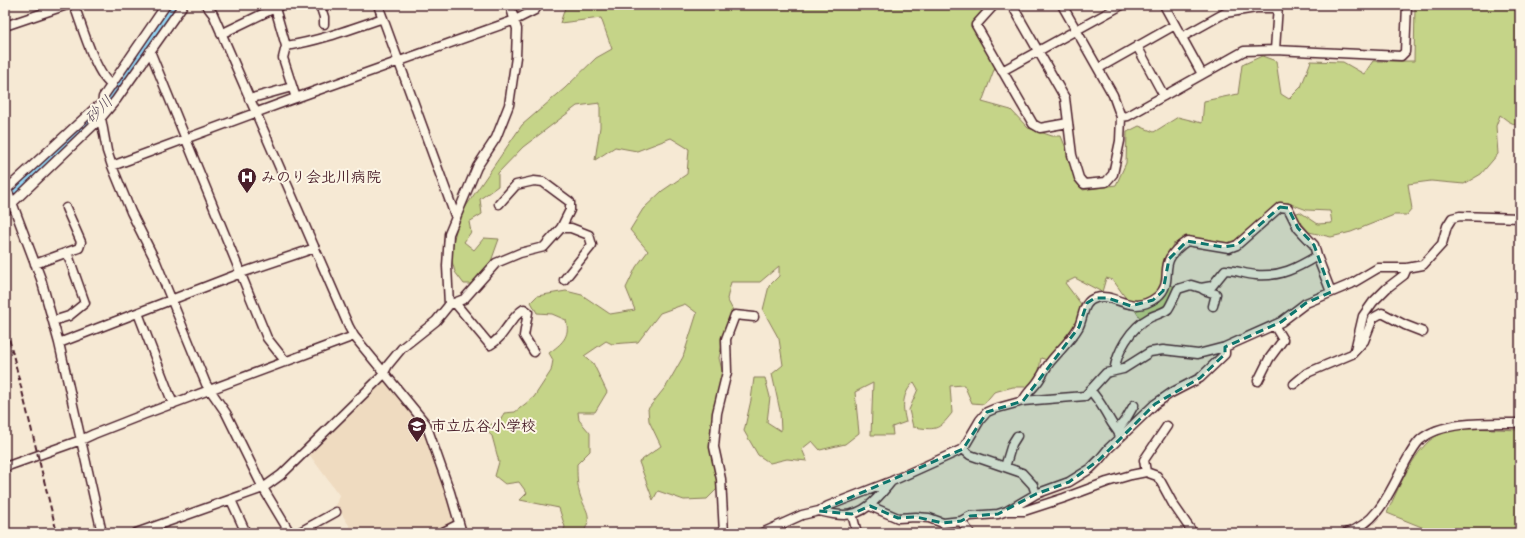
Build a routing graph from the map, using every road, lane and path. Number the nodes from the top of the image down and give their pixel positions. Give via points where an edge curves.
1 (67, 5) edge
2 (74, 5) edge
3 (166, 5) edge
4 (183, 5) edge
5 (206, 5) edge
6 (320, 5) edge
7 (378, 5) edge
8 (510, 5) edge
9 (538, 5) edge
10 (994, 5) edge
11 (1012, 5) edge
12 (1062, 5) edge
13 (1164, 5) edge
14 (1407, 5) edge
15 (278, 6) edge
16 (1117, 6) edge
17 (1278, 7) edge
18 (383, 18) junction
19 (515, 20) junction
20 (324, 24) dead end
21 (1175, 25) junction
22 (5, 26) edge
23 (1077, 31) junction
24 (222, 34) junction
25 (1182, 37) junction
26 (286, 46) junction
27 (1137, 46) junction
28 (1275, 50) junction
29 (150, 51) junction
30 (1038, 52) junction
31 (398, 62) junction
32 (1099, 68) junction
33 (1002, 71) junction
34 (1202, 74) junction
35 (112, 85) junction
36 (292, 87) junction
37 (1164, 96) junction
38 (296, 98) junction
39 (249, 99) junction
40 (102, 104) junction
41 (256, 113) junction
42 (1121, 117) junction
43 (101, 118) junction
44 (1068, 123) junction
45 (186, 138) junction
46 (112, 166) junction
47 (6, 187) edge
48 (499, 204) dead end
49 (8, 207) edge
50 (66, 208) dead end
51 (456, 218) junction
52 (1520, 218) edge
53 (561, 228) junction
54 (315, 248) junction
55 (67, 252) junction
56 (1317, 256) junction
57 (35, 264) junction
58 (1407, 268) junction
59 (241, 274) junction
60 (564, 280) dead end
61 (1201, 288) junction
62 (1331, 292) junction
63 (172, 300) junction
64 (452, 304) junction
65 (1213, 306) dead end
66 (138, 313) junction
67 (754, 317) dead end
68 (53, 321) junction
69 (1274, 325) junction
70 (1422, 332) dead end
71 (354, 336) junction
72 (59, 343) junction
73 (1225, 347) junction
74 (1355, 350) junction
75 (534, 352) dead end
76 (286, 362) junction
77 (1114, 371) junction
78 (384, 373) junction
79 (1258, 381) dead end
80 (1294, 384) dead end
81 (210, 390) junction
82 (1090, 390) junction
83 (1023, 400) junction
84 (173, 404) junction
85 (1134, 405) dead end
86 (1520, 423) edge
87 (1167, 426) dead end
88 (1119, 433) junction
89 (1017, 436) dead end
90 (81, 440) junction
91 (963, 449) junction
92 (5, 467) edge
93 (1005, 467) junction
94 (1146, 472) junction
95 (892, 481) junction
96 (263, 488) junction
97 (1036, 494) junction
98 (231, 500) junction
99 (870, 506) junction
100 (819, 511) junction
101 (1007, 511) junction
102 (336, 512) dead end
103 (852, 514) junction
104 (961, 521) junction
105 (459, 524) junction
106 (142, 532) edge
107 (102, 533) edge
108 (246, 533) edge
109 (290, 533) edge
110 (298, 533) edge
111 (441, 533) edge
112 (462, 533) edge
113 (724, 533) edge
114 (762, 533) edge
115 (857, 533) edge
116 (970, 533) edge
117 (1193, 533) edge
118 (1346, 533) edge

1 - 22 street
2 - 35 street via 96,63 108,83
3 - 35 street
4 - 29 street
5 - 24 street
6 - 20 street
7 - 18 street
8 - 19 street
9 - 19 street via 535,10
10 - 33 street via 976,25
11 - 30 street
12 - 23 street
13 - 21 street
14 - 28 street via 1404,52 1401,56
15 - 24 street
15 - 26 street
16 - 23 street
17 - 25 street via 1225,13
17 - 28 street
18 - 26 street via 325,38
18 - 31 street
19 - 31 street
19 - 51 street via 516,57 509,105 496,138 477,168
21 - 25 street
21 - 27 street
23 - 30 street
23 - 32 street
24 - 39 street
25 - 34 street
26 - 36 street via 283,58
27 - 32 street
27 - 37 street
28 - 34 street via 1244,51
29 - 43 street
29 - 45 street
30 - 33 street
30 - 44 street via 1064,98
31 - 38 street
31 - 51 street
32 - 42 street via 1114,95
33 - 44 street via 1033,124 1040,128
34 - 37 street
35 - 40 street via 103,97
36 - 38 street
36 - 39 street
37 - 42 street via 1128,116
38 - 41 street
39 - 41 street
40 - 43 street
40 - 47 street
41 - 45 street
41 - 54 street
42 - 44 street via 1120,141 1112,174 1106,182 1084,184 1079,178 1072,155
43 - 46 street via 106,151
43 - 49 street
45 - 46 street
45 - 59 street
46 - 63 street
47 - 49 street
48 - 53 street via 516,185 543,182 570,202 570,210
49 - 57 street
50 - 55 street via 81,242 79,248
51 - 64 street via 449,234 447,266
52 - 58 street via 1452,218 1442,244 1422,265
53 - 60 street via 571,228 589,235 592,245
53 - 64 street via 544,247 520,252 496,263 464,299
54 - 59 street
54 - 71 street
55 - 57 street
55 - 68 street via 85,303 69,316
56 - 61 street via 1295,269 1279,274 1255,275 1225,270 1212,286
56 - 62 street
56 - 83 street via 1314,244 1298,228 1288,208 1280,207 1237,245 1229,248 1188,241 1181,245 1170,259 1166,284 1163,291 1153,300 1131,306 1108,298 1095,298 1087,303 1079,327
57 - 68 street
58 - 62 street via 1378,268
58 - 74 street via 1404,275 1387,288 1363,316
59 - 63 street
59 - 76 street via 267,338
61 - 65 street via 1216,294
61 - 77 street via 1191,285 1178,289 1167,310 1141,323 1124,342
62 - 69 street via 1306,303
63 - 66 street
63 - 81 street
64 - 75 street via 490,345 496,342 516,314 524,309 528,312 524,336
64 - 78 street via 436,321 402,348
66 - 72 street
66 - 84 street
67 - 113 street via 735,315 726,339 727,372 717,413 714,447 721,479
68 - 72 street
69 - 73 street
69 - 79 street via 1283,340 1269,359
70 - 74 street via 1382,313 1373,318 1364,341
71 - 76 street
71 - 78 street
72 - 90 street
73 - 77 street via 1198,354 1163,350 1150,352 1123,369
73 - 88 street via 1225,354 1200,378 1170,393
74 - 80 street via 1352,354 1307,373
76 - 81 street
77 - 82 street via 1106,373
78 - 96 street via 281,475
78 - 105 street via 426,424
81 - 84 street
81 - 96 street via 226,413
82 - 83 street via 1085,396
82 - 88 street via 1100,400 1110,422
83 - 91 street via 987,412
84 - 90 street
85 - 88 street
86 - 118 street via 1449,426 1420,440 1371,520
87 - 94 street via 1144,460
88 - 97 street via 1090,469 1070,482
89 - 93 street
90 - 92 street
90 - 107 street
91 - 93 street via 970,455
91 - 95 street
93 - 97 street via 1022,473 1033,485
94 - 101 street via 1107,482 1024,511
94 - 117 street via 1157,476
95 - 99 street
95 - 100 street
96 - 98 street
96 - 109 street
97 - 101 street
98 - 106 street
98 - 108 street
99 - 103 street
99 - 104 street via 898,518 929,518 943,523
100 - 103 street
100 - 114 street via 802,515
101 - 104 street via 970,516
102 - 110 street
103 - 115 street
104 - 116 street
105 - 111 street
105 - 112 street

